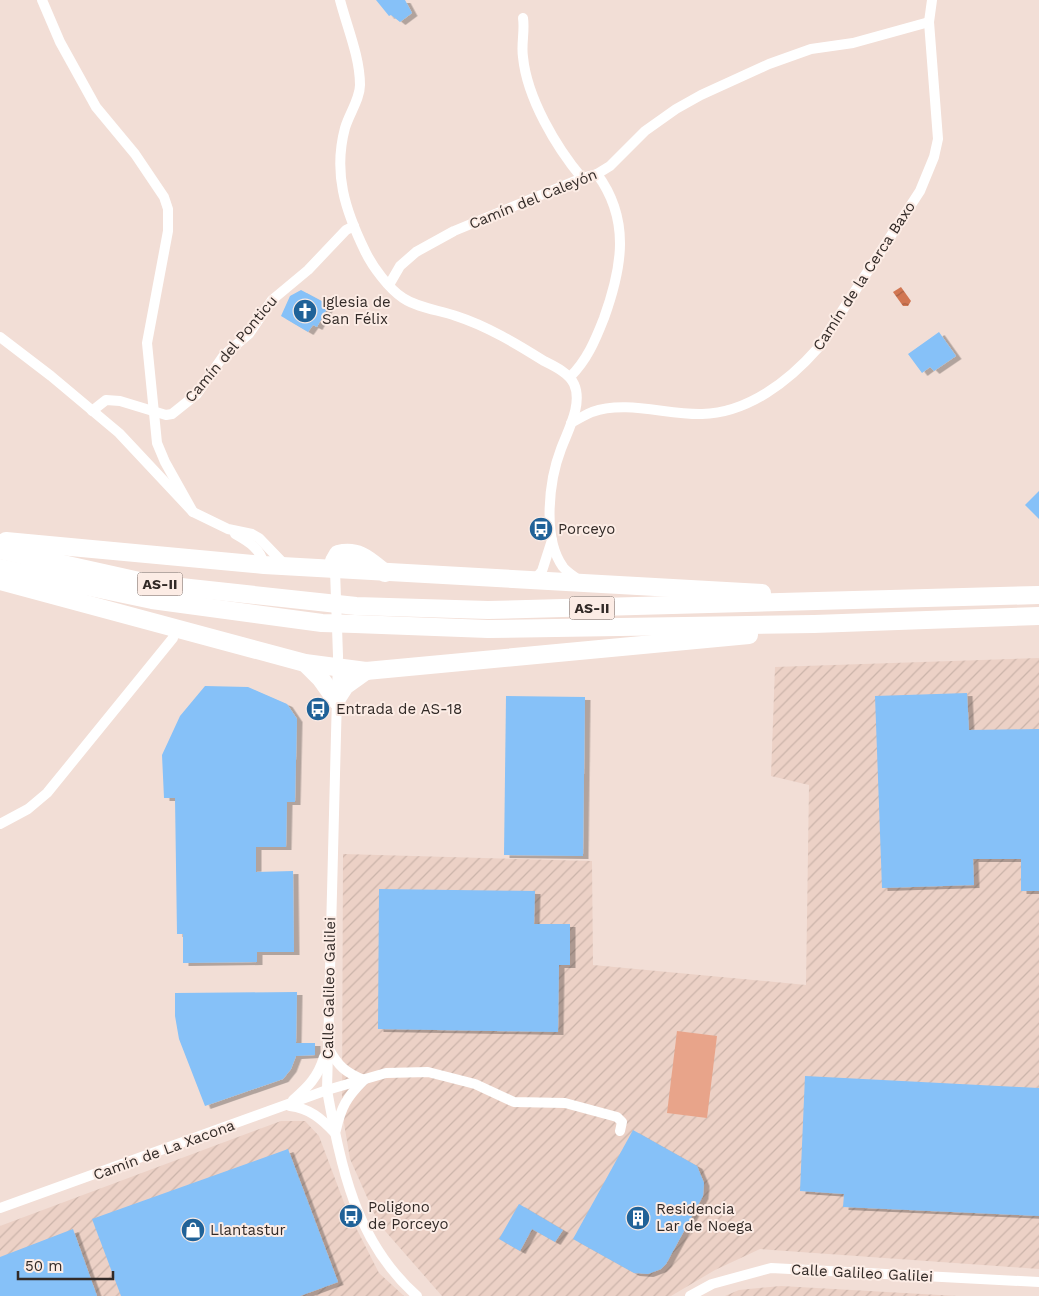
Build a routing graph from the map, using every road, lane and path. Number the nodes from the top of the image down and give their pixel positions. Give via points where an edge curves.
1 (42, 0) edge
2 (340, 0) edge
3 (932, 0) edge
4 (523, 18) dead end
5 (929, 22) junction
6 (596, 174) junction
7 (582, 178) junction
8 (354, 226) junction
9 (389, 285) junction
10 (0, 337) edge
11 (570, 377) junction
12 (92, 411) junction
13 (154, 412) junction
14 (571, 423) junction
15 (193, 512) junction
16 (228, 529) junction
17 (552, 539) junction
18 (0, 540) edge
19 (0, 550) edge
20 (264, 565) junction
21 (287, 567) junction
22 (0, 568) edge
23 (335, 570) junction
24 (558, 573) junction
25 (0, 580) edge
26 (532, 582) junction
27 (1039, 595) edge
28 (828, 600) junction
29 (1039, 616) edge
30 (814, 624) junction
31 (174, 629) junction
32 (337, 662) junction
33 (305, 663) junction
34 (366, 670) junction
35 (336, 700) junction
36 (0, 824) edge
37 (328, 1046) junction
38 (364, 1080) junction
39 (327, 1090) junction
40 (286, 1106) junction
41 (620, 1130) dead end
42 (335, 1133) junction
43 (0, 1208) edge
44 (1039, 1282) edge
45 (417, 1296) edge
46 (690, 1296) edge

1 - 13 street via 60,42 96,107 134,154 164,197 168,209 168,231 147,343
2 - 8 street via 360,86 345,127 339,161 340,180
3 - 5 street, Camín de la Cerca Baxo
4 - 7 street via 523,56 528,80 544,122 568,162
5 - 6 street, Camín del Caleyón via 853,43 811,49 700,95 645,131 610,166
5 - 14 street, Camín de la Cerca Baxo via 938,139 931,166 920,191 806,362 773,389 718,413 618,408 592,412
6 - 7 street, Camín del Caleyón
6 - 11 street via 614,204 620,236 620,264 616,285 588,356
7 - 9 street, Camín del Caleyón via 454,231 416,252 400,266
8 - 9 street via 366,254
8 - 13 street, Camín del Ponticu via 272,300 249,334 224,355 197,394 172,414
9 - 11 street via 400,297 481,326
10 - 12 street
11 - 14 street via 576,398
12 - 13 street, Camín del Ponticu via 106,400
12 - 15 street via 125,439
13 - 15 street via 157,443
14 - 17 street via 554,470 550,497
15 - 16 street
16 - 20 street via 253,545 263,557
16 - 21 street via 259,538
17 - 24 street
17 - 26 street via 542,571
18 - 20 highway
19 - 28 highway, AS-II via 153,584 356,606 488,610
20 - 21 highway
21 - 23 highway
22 - 30 highway, AS-II via 152,600 322,623 488,629
23 - 26 highway via 334,561 338,554 351,551 369,559 385,573 486,579 513,585
23 - 32 street, Calle Galileo Galilei
24 - 26 highway
24 - 28 highway via 580,581
25 - 31 highway
27 - 28 highway, AS-II
29 - 30 highway, AS-II
30 - 34 highway via 767,633
31 - 33 highway
31 - 36 street via 173,638 48,793 28,809
32 - 33 highway
32 - 34 highway
32 - 35 street, Calle Galileo Galilei
33 - 35 highway via 322,679
34 - 35 highway via 345,686
35 - 37 street, Calle Galileo Galilei
37 - 38 street via 337,1064
37 - 39 street, Calle Galileo Galilei
37 - 40 street via 319,1072 310,1085
38 - 39 street, Camín de La Xacona
38 - 41 street, Camín de La Xacona via 386,1073 428,1072 475,1084 514,1102 565,1103 617,1117 622,1122
38 - 42 street via 348,1095
39 - 40 street, Camín de La Xacona
39 - 42 street, Calle Galileo Galilei
40 - 42 street via 301,1107 320,1118
40 - 43 street, Camín de La Xacona
42 - 45 street, Calle Galileo Galilei via 347,1186 360,1215 382,1256
44 - 46 street, Calle Galileo Galilei via 770,1268 712,1284

